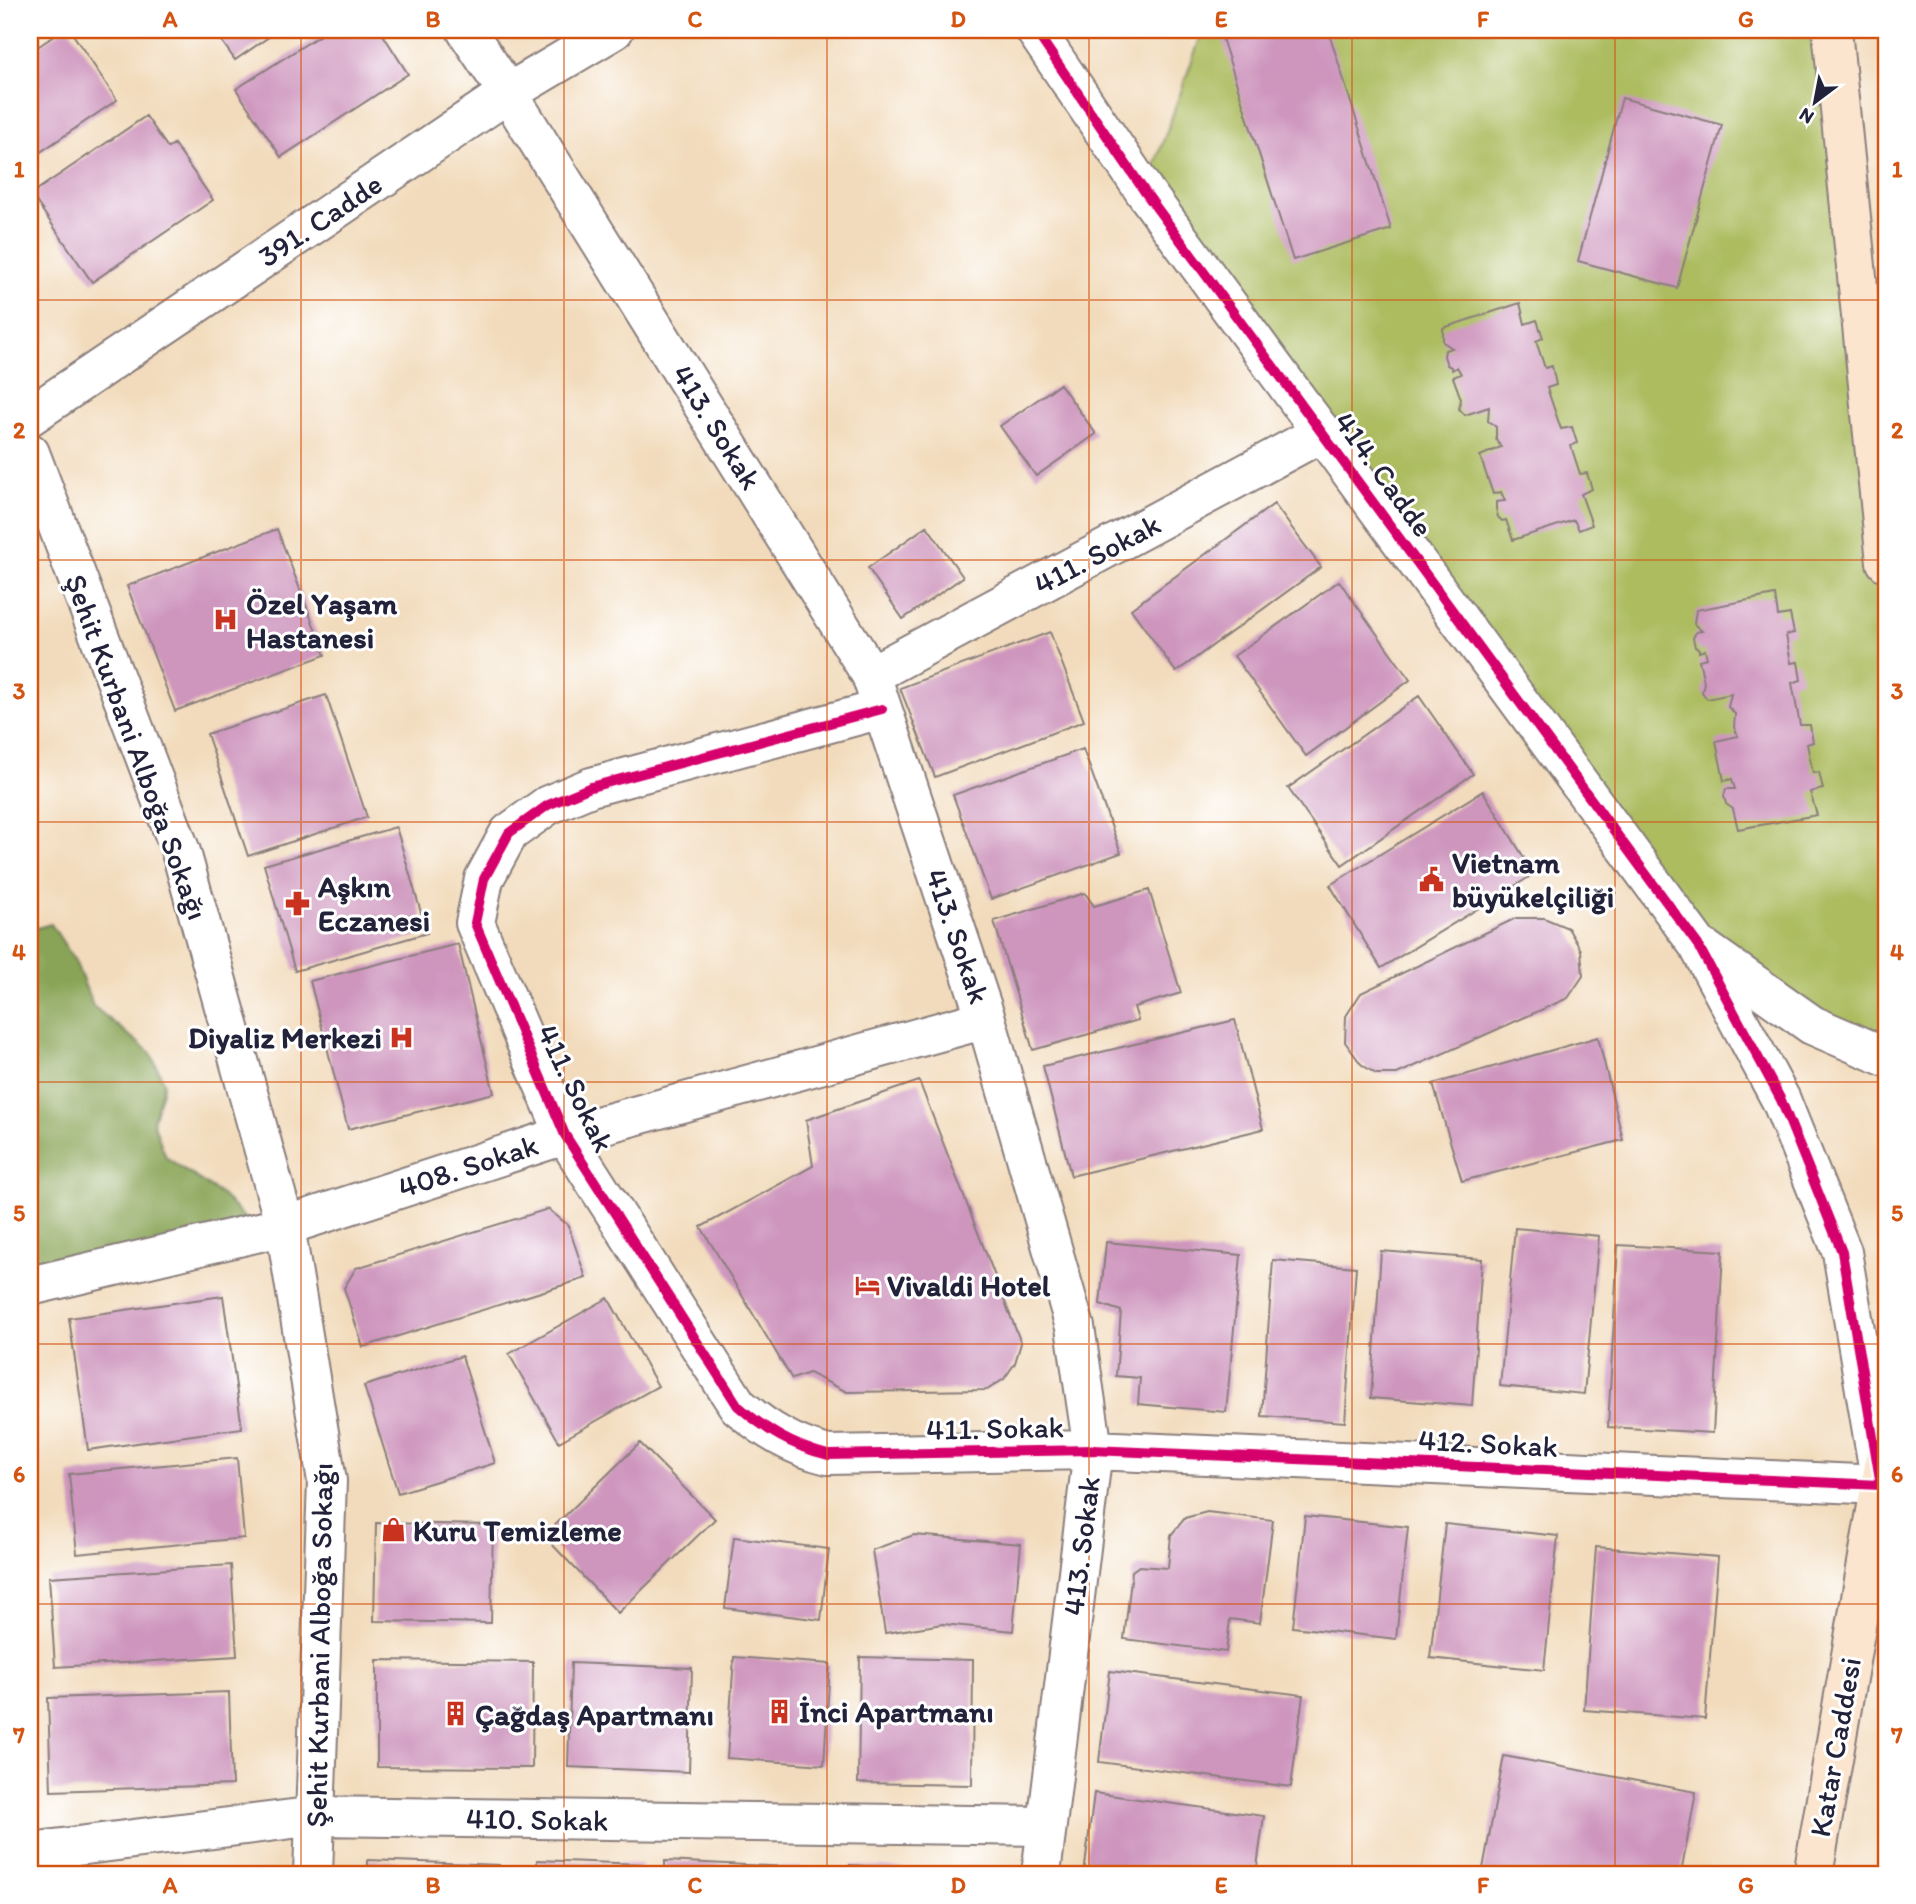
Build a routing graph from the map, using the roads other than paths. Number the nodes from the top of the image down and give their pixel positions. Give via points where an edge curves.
1 (466, 30) edge
2 (614, 30) edge
3 (1035, 30) edge
4 (1832, 30) edge
5 (508, 93) junction
6 (30, 416) edge
7 (1324, 432) junction
8 (30, 453) edge
9 (1886, 562) edge
10 (877, 692) junction
11 (1699, 945) junction
12 (986, 1019) junction
13 (1886, 1057) edge
14 (565, 1135) junction
15 (285, 1226) junction
16 (30, 1286) edge
17 (1093, 1450) junction
18 (1884, 1469) edge
19 (316, 1816) junction
20 (1046, 1826) junction
21 (30, 1852) edge
22 (313, 1874) edge
23 (1041, 1874) edge
24 (1813, 1874) edge

1 - 5 street, 413. Sokak
2 - 5 street, 391. Cadde
3 - 7 street, 414. Cadde via 1145,192
4 - 9 main road
5 - 6 street, 391. Cadde
5 - 10 street, 413. Sokak
7 - 10 street, 411. Sokak
7 - 11 street, 414. Cadde
8 - 15 street, Şehit Kurbani Alboğa Sokağı via 181,852
10 - 12 street, 413. Sokak
10 - 14 street, 411. Sokak via 591,788 548,805 509,833 484,879 475,923
11 - 13 street via 1812,1025
11 - 18 street via 1781,1100 1842,1252
12 - 14 street, 408. Sokak
12 - 17 street, 413. Sokak via 1075,1326
14 - 15 street, 408. Sokak
14 - 17 street, 411. Sokak via 738,1406 779,1438 828,1455
15 - 16 street, 408. Sokak
15 - 19 street, Şehit Kurbani Alboğa Sokağı via 327,1480
17 - 18 street, 412. Sokak
17 - 20 street, 413. Sokak
18 - 24 main road, Katar Caddesi
19 - 20 street, 410. Sokak
19 - 21 street, 410. Sokak
19 - 22 street, Şehit Kurbani Alboğa Sokağı
20 - 23 street, 413. Sokak

